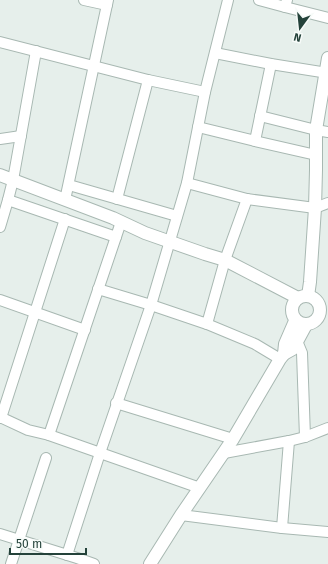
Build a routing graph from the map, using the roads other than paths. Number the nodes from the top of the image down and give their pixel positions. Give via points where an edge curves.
1 (84, 0) edge
2 (228, 0) edge
3 (259, 0) edge
4 (108, 3) edge
5 (286, 3) edge
6 (328, 18) edge
7 (0, 42) edge
8 (36, 51) junction
9 (215, 53) junction
10 (328, 58) edge
11 (271, 64) junction
12 (94, 67) junction
13 (327, 73) edge
14 (148, 80) junction
15 (204, 92) junction
16 (260, 116) junction
17 (198, 127) junction
18 (322, 131) edge
19 (21, 136) junction
20 (0, 139) edge
21 (255, 141) junction
22 (316, 155) junction
23 (0, 174) edge
24 (13, 180) junction
25 (187, 182) junction
26 (69, 185) junction
27 (117, 199) junction
28 (247, 199) junction
29 (8, 200) junction
30 (65, 200) junction
31 (328, 203) edge
32 (315, 208) junction
33 (178, 216) junction
34 (65, 219) junction
35 (121, 222) junction
36 (0, 227) edge
37 (116, 237) junction
38 (170, 242) junction
39 (225, 260) junction
40 (98, 289) junction
41 (303, 297) junction
42 (0, 300) edge
43 (151, 305) junction
44 (324, 305) edge
45 (34, 312) junction
46 (323, 319) edge
47 (300, 323) junction
48 (207, 324) junction
49 (85, 330) junction
50 (297, 341) junction
51 (282, 356) junction
52 (116, 403) junction
53 (0, 418) edge
54 (328, 428) edge
55 (49, 435) junction
56 (305, 437) junction
57 (233, 439) junction
58 (289, 441) junction
59 (100, 453) junction
60 (224, 453) junction
61 (46, 458) dead end
62 (200, 488) junction
63 (181, 515) junction
64 (282, 528) junction
65 (328, 532) edge
66 (0, 534) edge
67 (19, 540) junction
68 (73, 559) edge
69 (11, 564) edge
70 (94, 564) edge
71 (150, 564) edge

1 - 4 street
2 - 9 street
3 - 5 street
4 - 12 street
5 - 6 street
7 - 8 street
8 - 12 street
8 - 19 street
9 - 11 street
9 - 15 street
10 - 13 street
11 - 13 street
11 - 16 street
12 - 14 street
12 - 26 street
13 - 18 street
14 - 15 street
14 - 27 street
15 - 17 street
16 - 18 street
16 - 21 street
17 - 21 street
17 - 25 street
18 - 22 street
19 - 20 street
19 - 24 street
21 - 22 street
22 - 32 street
23 - 24 street
24 - 29 street
24 - 30 street
25 - 28 street
25 - 33 street
26 - 27 street
26 - 30 street
27 - 33 street
28 - 32 street
28 - 39 street
29 - 34 street
29 - 36 street
30 - 35 street
31 - 32 street
32 - 41 street via 310,282
33 - 38 street
34 - 37 street
34 - 45 street
35 - 37 street
35 - 38 street
37 - 40 street
38 - 39 street
38 - 43 street
39 - 41 street
39 - 48 street
40 - 43 street
40 - 49 street
41 - 44 street via 312,297
41 - 47 street via 294,301 291,310
42 - 45 street
43 - 48 street
43 - 52 street
44 - 46 street via 320,310
45 - 49 street
45 - 53 street
46 - 47 street via 310,324
47 - 50 street
47 - 51 street via 285,344
48 - 51 street
49 - 55 street
50 - 51 street via 293,349
50 - 56 street via 302,353
51 - 57 street
52 - 57 street
52 - 59 street
53 - 55 street via 28,430
54 - 56 street
55 - 59 street
56 - 58 street
57 - 60 street
58 - 60 street
58 - 64 street
59 - 62 street
59 - 68 street
60 - 62 street
61 - 67 street
62 - 63 street
63 - 64 street
63 - 71 street
64 - 65 street
66 - 67 street
67 - 68 street
67 - 69 street
68 - 70 street

